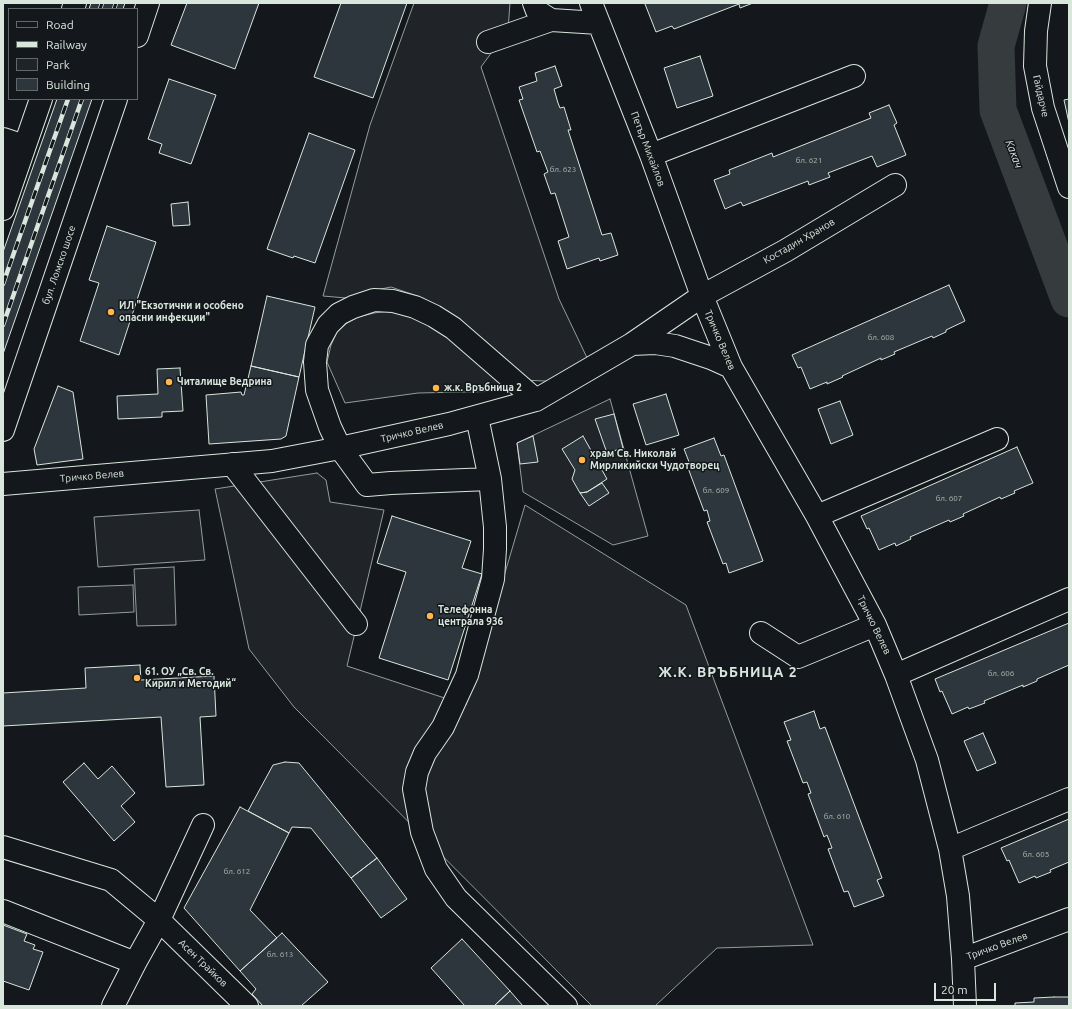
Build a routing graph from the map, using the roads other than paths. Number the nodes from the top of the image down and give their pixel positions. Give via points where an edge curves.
1 (148, 3) edge
2 (534, 3) edge
3 (591, 3) edge
4 (1040, 3) edge
5 (551, 20) junction
6 (599, 23) junction
7 (138, 33) edge
8 (488, 42) dead end
9 (854, 76) dead end
10 (41, 100) edge
11 (116, 100) edge
12 (3, 139) edge
13 (24, 146) junction
14 (651, 155) junction
15 (3, 162) edge
16 (895, 185) dead end
17 (1069, 187) edge
18 (3, 208) edge
19 (702, 296) junction
20 (632, 344) junction
21 (730, 367) junction
22 (536, 400) junction
23 (477, 417) junction
24 (3, 430) edge
25 (997, 439) dead end
26 (340, 448) junction
27 (232, 464) junction
28 (490, 479) junction
29 (3, 484) edge
30 (816, 516) junction
31 (1069, 599) edge
32 (356, 624) dead end
33 (875, 624) junction
34 (760, 633) dead end
35 (896, 675) junction
36 (1069, 798) edge
37 (203, 825) dead end
38 (3, 847) edge
39 (950, 849) junction
40 (3, 911) edge
41 (1069, 919) edge
42 (159, 920) junction
43 (963, 959) junction
44 (135, 963) junction
45 (113, 1006) edge
46 (247, 1006) edge
47 (566, 1006) edge
48 (965, 1006) edge

1 - 7 street
2 - 5 street via 537,11
3 - 6 street, Петър Михайлов
4 - 17 street, Гайдарче via 1035,66 1043,108
5 - 6 street
5 - 8 street
6 - 14 street, Петър Михайлов
9 - 14 street
10 - 13 street
11 - 24 street, бул. Ломско шосе
12 - 13 street
13 - 15 street
13 - 18 street
14 - 19 street, Петър Михайлов
16 - 19 street, Костадин Хранов via 785,251
19 - 20 street, Тричко Велев
19 - 21 street, Тричко Велев
20 - 21 street via 655,343 675,346
20 - 22 street, Тричко Велев
21 - 30 street, Тричко Велев
22 - 23 street, Тричко Велев
22 - 26 street via 453,328 434,316 393,301 374,300 339,314 328,325 317,345 317,390
23 - 26 street, Тричко Велев
23 - 28 street
25 - 30 street
26 - 27 street, Тричко Велев via 272,461
26 - 28 street via 367,485
27 - 29 street, Тричко Велев
27 - 32 street
28 - 47 street via 495,527 492,579 467,675 443,727 425,753 414,788 422,832 436,869 456,898
30 - 33 street, Тричко Велев
31 - 35 street
33 - 34 street via 798,657
33 - 35 street, Тричко Велев
35 - 39 street, Тричко Велев via 927,760
36 - 39 street
37 - 42 street
38 - 42 street, Асен Трайков via 111,880
39 - 43 street, Тричко Велев via 958,896
40 - 44 street
41 - 43 street, Тричко Велев
42 - 44 street
42 - 46 street, Асен Трайков
43 - 48 street
44 - 45 street

